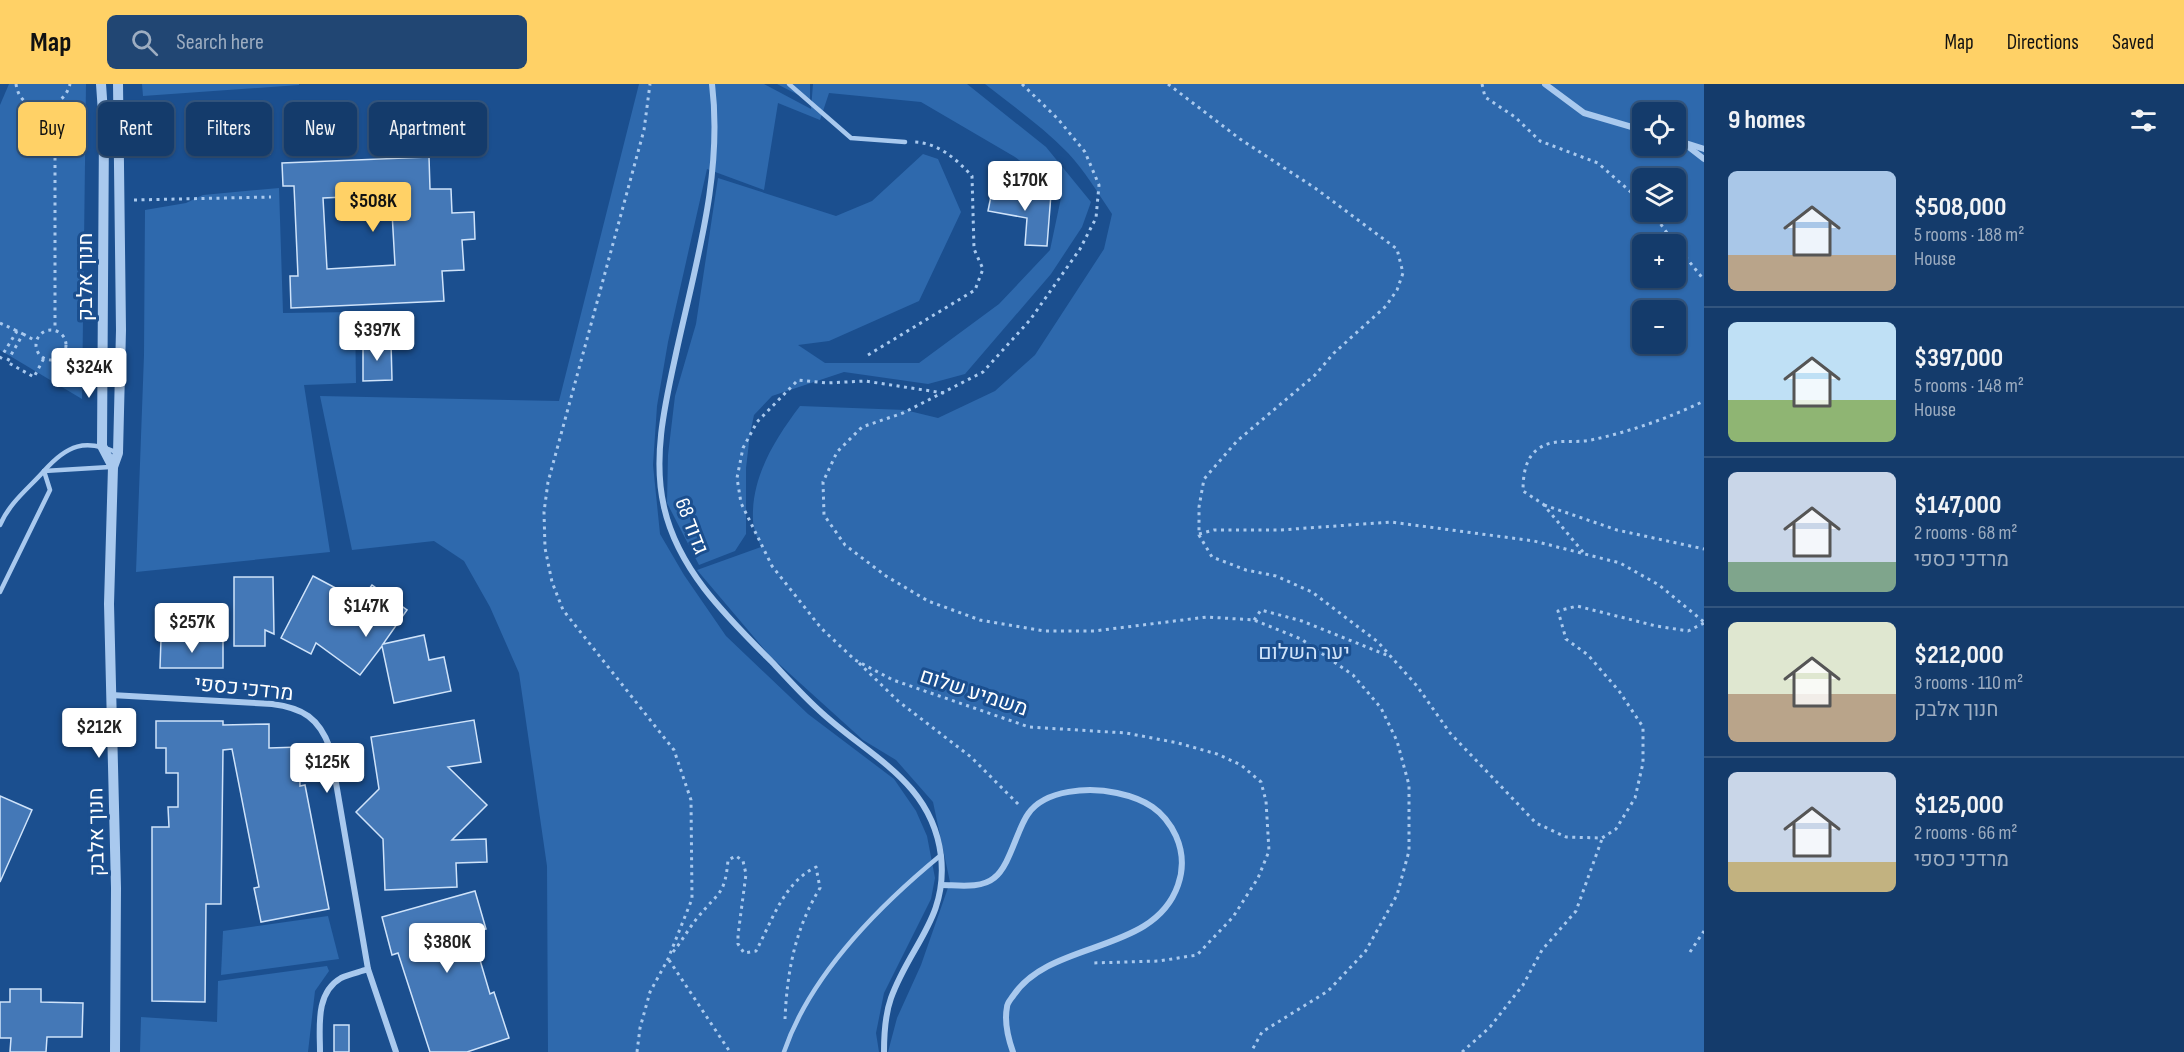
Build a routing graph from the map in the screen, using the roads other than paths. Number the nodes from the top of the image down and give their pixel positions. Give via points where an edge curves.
1 (101, 84) edge
2 (118, 84) edge
3 (712, 84) edge
4 (789, 84) edge
5 (1545, 84) edge
6 (1632, 127) edge
7 (905, 141) road end
8 (1686, 143) edge
9 (1686, 147) edge
10 (1704, 149) edge
11 (1704, 159) edge
12 (102, 446) junction
13 (118, 453) junction
14 (113, 467) junction
15 (44, 471) junction
16 (0, 525) edge
17 (0, 592) edge
18 (111, 695) junction
19 (941, 855) junction
20 (941, 885) junction
21 (368, 969) junction
22 (115, 1052) edge
23 (320, 1052) edge
24 (396, 1052) edge
25 (784, 1052) edge
26 (884, 1052) edge
27 (1013, 1052) edge

1 - 12 street, חנוך אלבק
2 - 13 street, חנוך אלבק via 121,330
3 - 19 street, גדוד 68 via 715,148 711,184 662,434 659,467 669,525 680,551 714,602 820,712 909,783 932,822
4 - 7 lane via 851,138
5 - 6 street via 1584,113
8 - 10 street
9 - 11 street
12 - 13 lane
12 - 14 street, חנוך אלבק
12 - 15 lane via 66,450
13 - 14 street, חנוך אלבק
14 - 15 lane
14 - 18 street, חנוך אלבק
15 - 16 lane via 14,501
15 - 17 lane via 50,490
18 - 21 street, מרדכי כספי via 291,706 315,719 324,732 337,778
18 - 22 street, חנוך אלבק
19 - 20 street, גדוד 68
19 - 25 lane via 863,926 798,1017
20 - 26 street, גדוד 68 via 938,907 890,1000
20 - 27 street via 976,885 994,878 1028,814 1041,801 1065,793 1104,790 1137,797 1167,818 1181,848 1182,873 1174,897 1150,921 1134,932 1034,973 1018,989 1007,1006 1007,1033
21 - 23 street via 340,978 326,994 320,1010
21 - 24 street, מרדכי כספי

